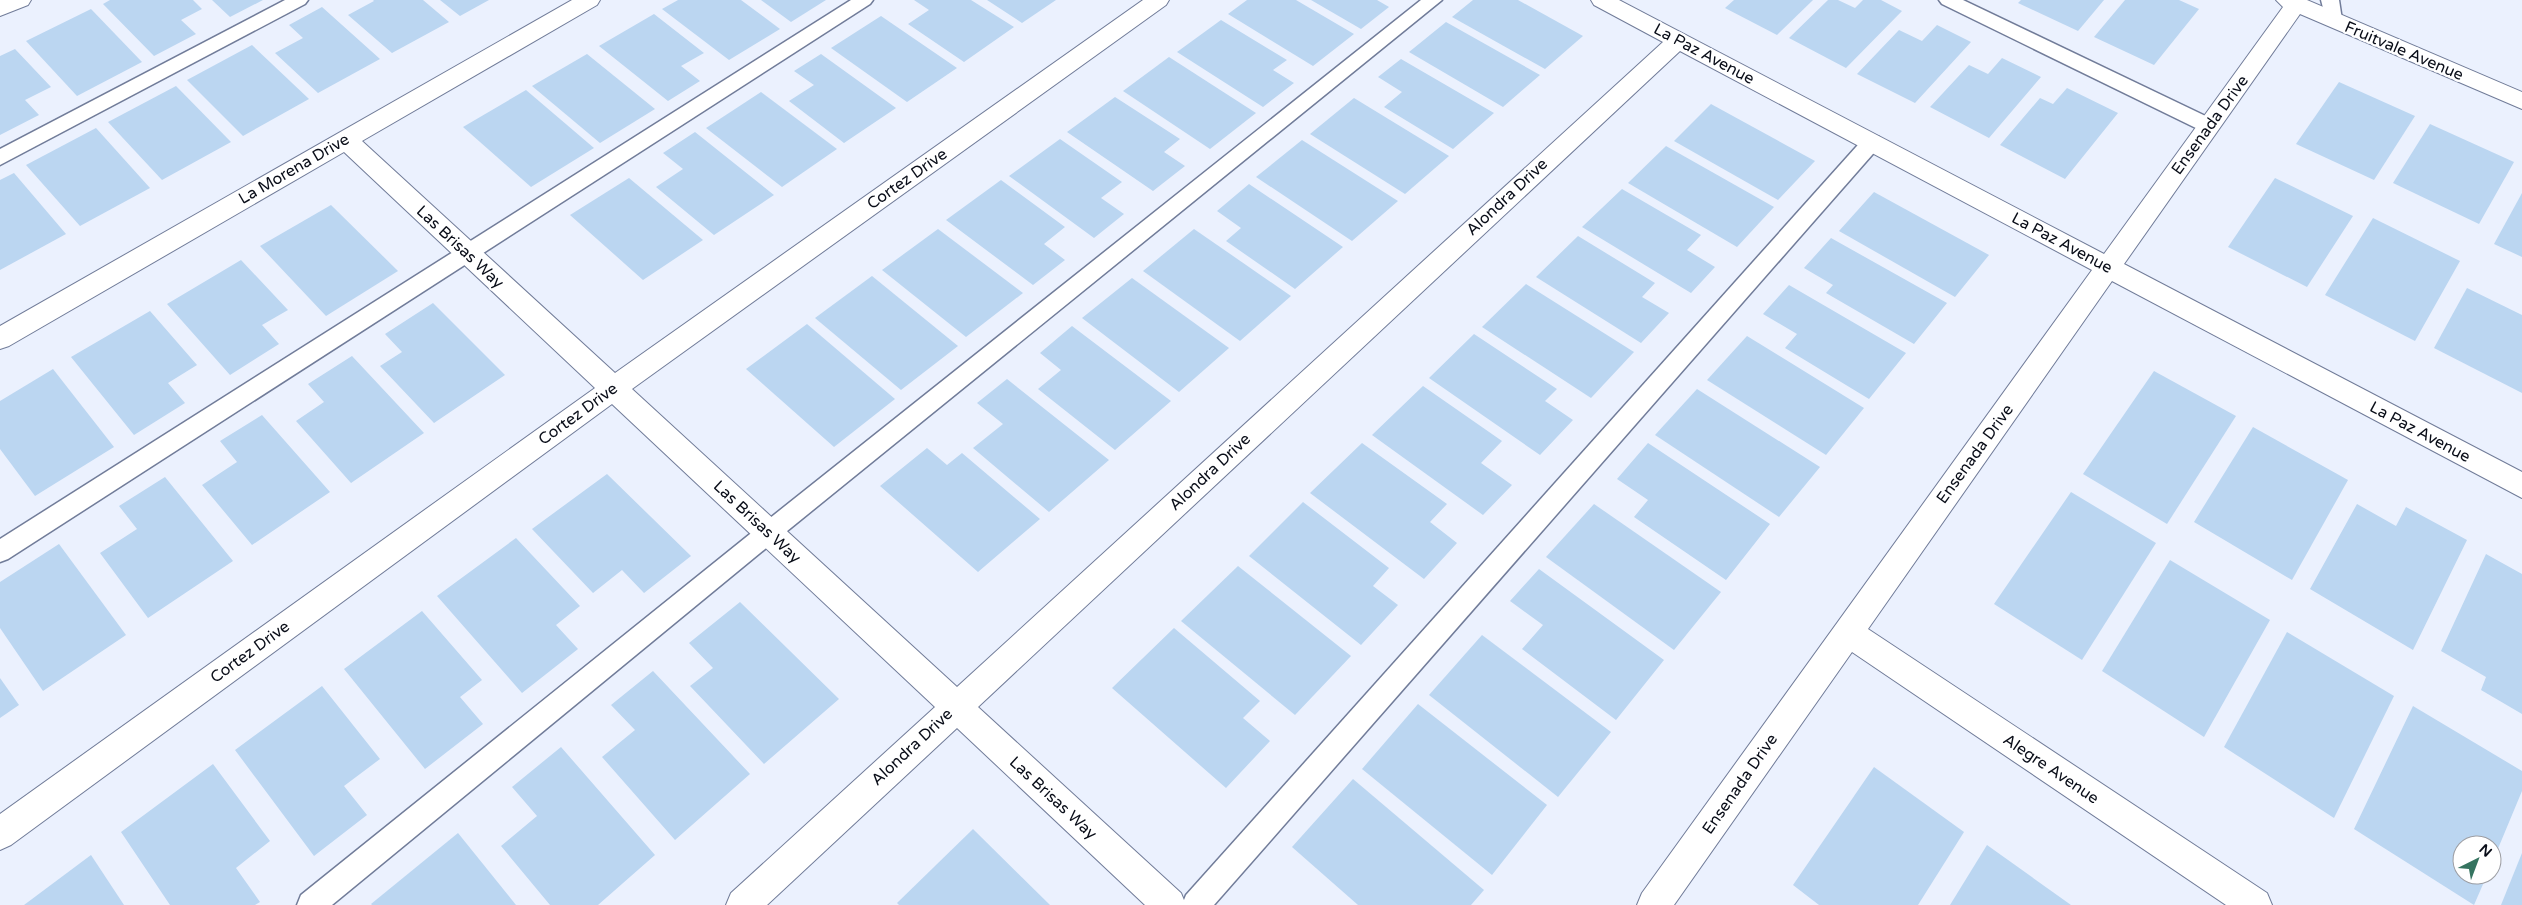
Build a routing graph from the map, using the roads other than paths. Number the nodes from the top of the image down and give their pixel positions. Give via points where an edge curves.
1 (299, 0) edge
2 (589, 0) edge
3 (864, 0) edge
4 (1158, 0) edge
5 (1433, 0) edge
6 (1602, 0) edge
7 (1948, 0) edge
8 (2292, 2) edge
9 (2331, 10) edge
10 (1678, 40) junction
11 (2522, 101) edge
12 (2209, 126) junction
13 (345, 139) junction
14 (1872, 142) junction
15 (0, 158) edge
16 (467, 254) junction
17 (2108, 268) junction
18 (0, 339) edge
19 (613, 389) junction
20 (2522, 486) edge
21 (768, 533) junction
22 (0, 552) edge
23 (1848, 633) junction
24 (955, 707) junction
25 (0, 834) edge
26 (311, 905) edge
27 (743, 905) edge
28 (1168, 905) edge
29 (1196, 905) edge
30 (1654, 905) edge
31 (2255, 905) edge

1 - 15 lane
2 - 13 street, La Morena Drive
3 - 16 lane
4 - 19 street, Cortez Drive
5 - 21 lane
6 - 10 street, La Paz Avenue
7 - 12 lane
8 - 9 street, Fruitvale Avenue
8 - 12 street, Ensenada Drive
9 - 11 street, Fruitvale Avenue
10 - 14 street, La Paz Avenue
10 - 24 street, Alondra Drive
12 - 17 street, Ensenada Drive
13 - 16 street, Las Brisas Way
13 - 18 street, La Morena Drive
14 - 17 street, La Paz Avenue
14 - 29 lane
16 - 19 street, Las Brisas Way
16 - 22 lane
17 - 20 street, La Paz Avenue
17 - 23 street, Ensenada Drive
19 - 21 street, Las Brisas Way
19 - 25 street, Cortez Drive
21 - 24 street, Las Brisas Way
21 - 26 lane
23 - 30 street, Ensenada Drive
23 - 31 street, Alegre Avenue
24 - 27 street, Alondra Drive
24 - 28 street, Las Brisas Way

